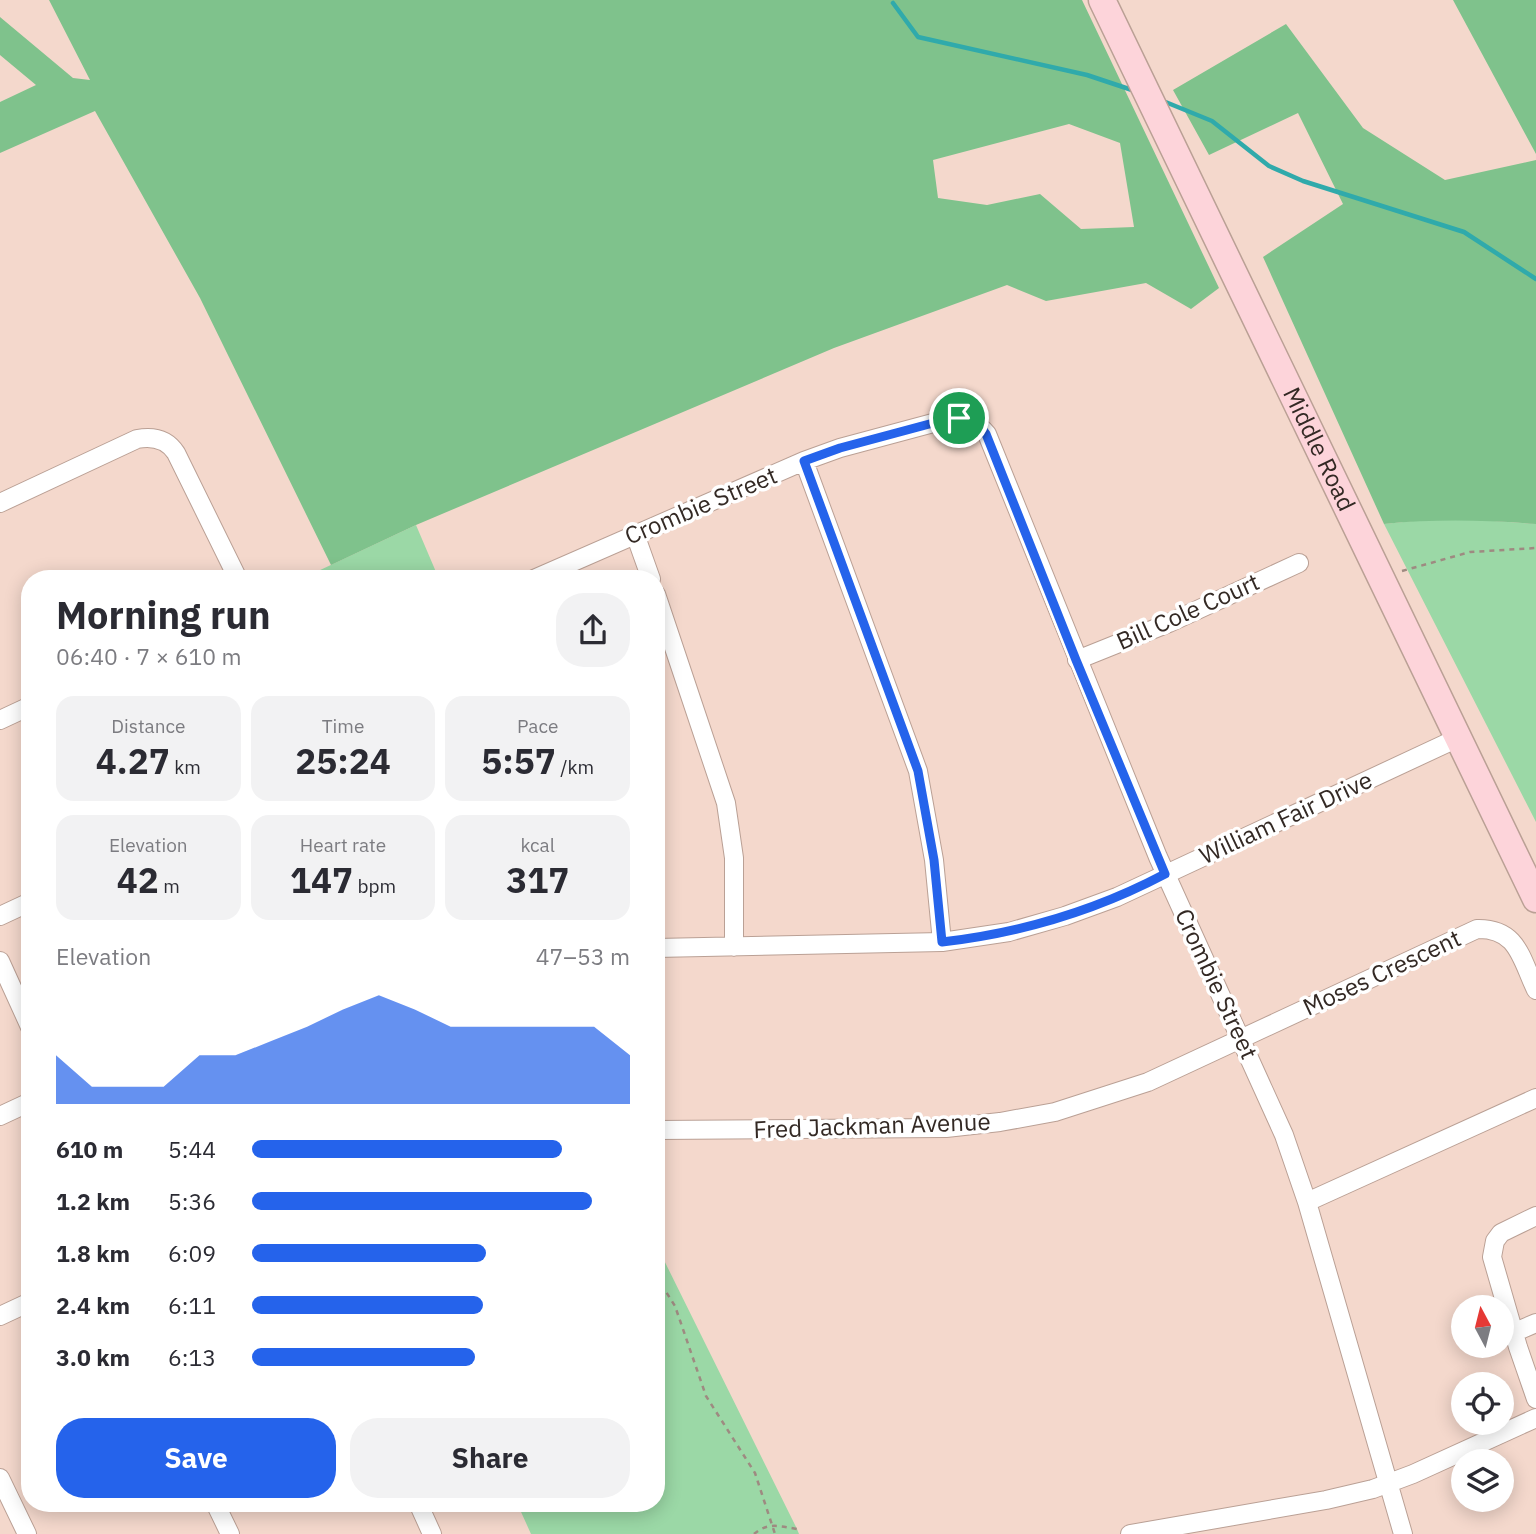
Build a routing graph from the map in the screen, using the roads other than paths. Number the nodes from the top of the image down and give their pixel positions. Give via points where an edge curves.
1 (1102, 0) edge
2 (804, 461) junction
3 (0, 503) edge
4 (635, 534) junction
5 (1298, 564) dead end
6 (234, 570) edge
7 (554, 570) edge
8 (648, 570) edge
9 (665, 621) edge
10 (1076, 660) junction
11 (21, 710) edge
12 (0, 720) edge
13 (1460, 737) junction
14 (1165, 874) junction
15 (1536, 899) edge
16 (21, 906) edge
17 (0, 916) edge
18 (942, 942) junction
19 (734, 947) junction
20 (665, 948) edge
21 (0, 961) edge
22 (1536, 990) edge
23 (21, 1007) edge
24 (1240, 1040) junction
25 (1536, 1098) edge
26 (21, 1106) edge
27 (0, 1116) edge
28 (665, 1130) edge
29 (1307, 1202) junction
30 (1536, 1216) edge
31 (21, 1306) edge
32 (0, 1316) edge
33 (1536, 1323) edge
34 (1515, 1332) junction
35 (1536, 1399) edge
36 (1536, 1418) edge
37 (0, 1478) edge
38 (1389, 1484) junction
39 (219, 1512) edge
40 (422, 1512) edge
41 (27, 1534) edge
42 (230, 1534) edge
43 (432, 1534) edge
44 (1130, 1534) edge
45 (1403, 1534) edge

1 - 13 street, Middle Road
2 - 4 street, Crombie Street
2 - 10 street, Crombie Street via 948,419 980,426
2 - 18 street via 918,771
3 - 6 street via 137,439 155,438 172,446
4 - 7 street, Crombie Street
4 - 8 street
5 - 10 street, Bill Cole Court
9 - 19 street via 726,803 734,858
10 - 14 street, Crombie Street
11 - 12 street
13 - 14 street, William Fair Drive
13 - 15 street, Middle Road
14 - 18 street, William Fair Drive via 1065,916 1009,932
14 - 24 street, Crombie Street
16 - 17 street
18 - 19 street, William Fair Drive
19 - 20 street, William Fair Drive
21 - 23 street
22 - 24 street, Moses Crescent via 1509,937 1500,931 1477,929
24 - 28 street, Fred Jackman Avenue via 1104,1098 1000,1122 901,1129
24 - 29 street, Crombie Street via 1284,1135
25 - 29 street
26 - 27 street
29 - 38 street, Crombie Street
30 - 34 street via 1501,1233 1492,1249
31 - 32 street
33 - 34 street
34 - 35 street
36 - 38 street
37 - 41 street
38 - 44 street via 1326,1500
38 - 45 street, Crombie Street
39 - 42 street
40 - 43 street

